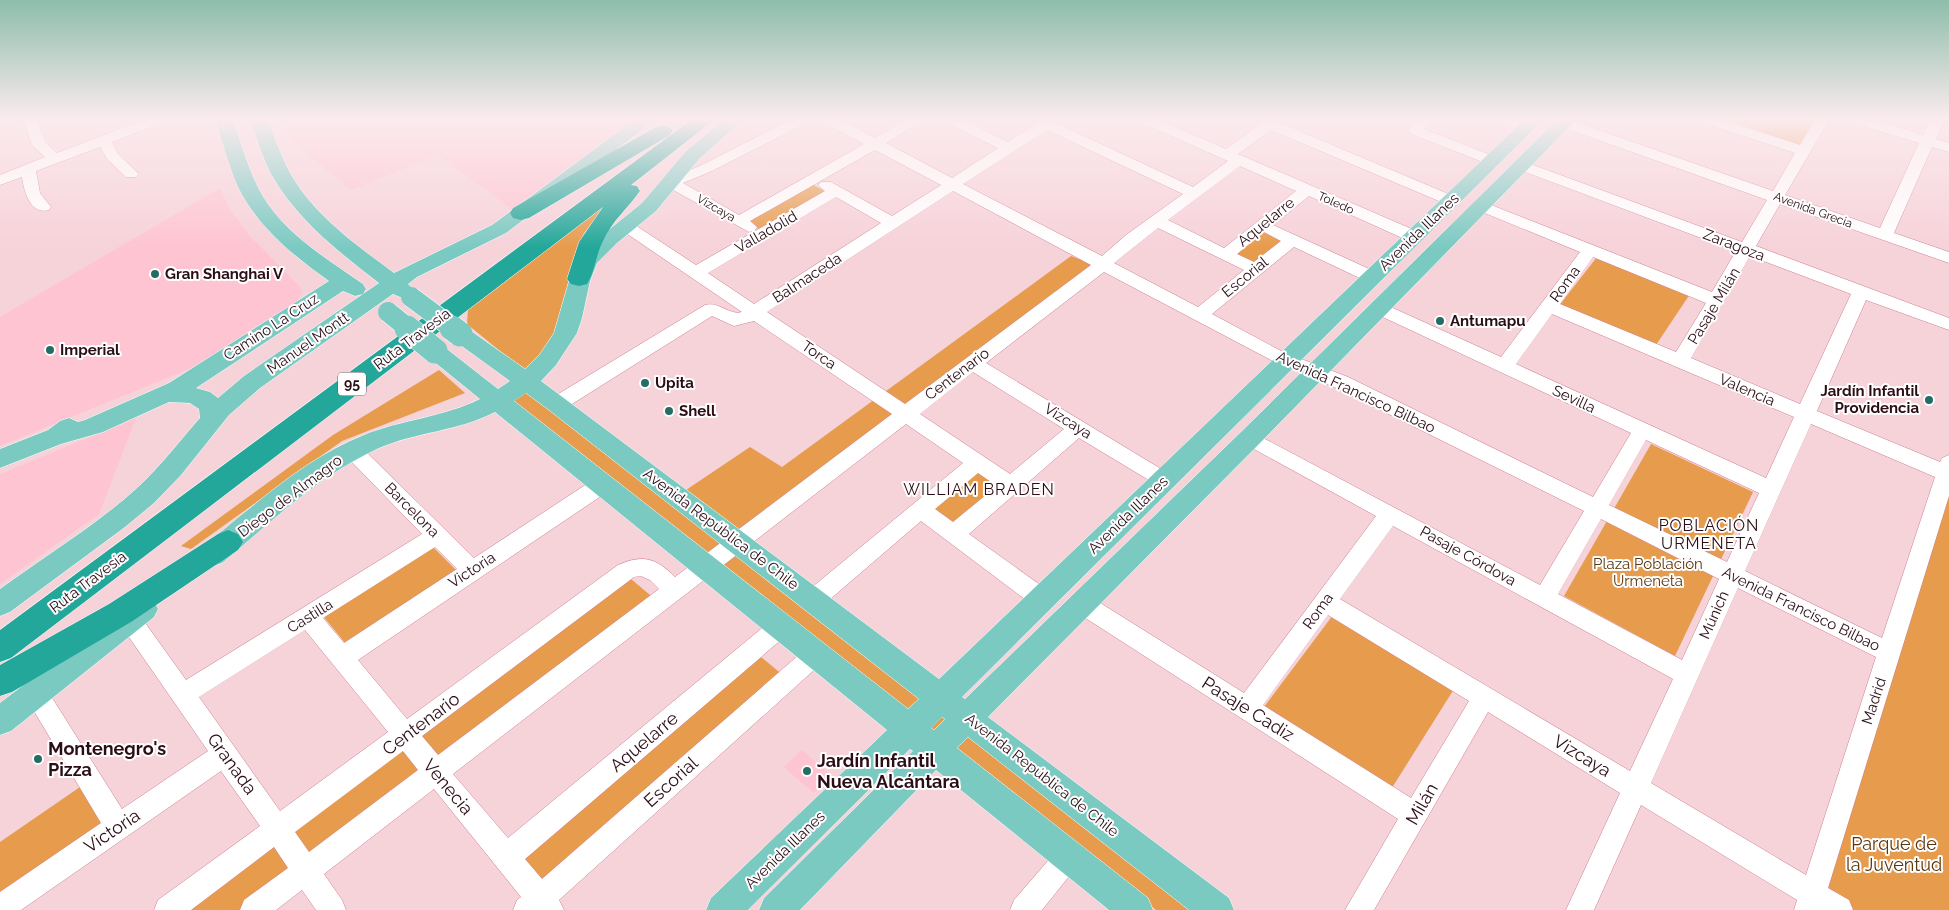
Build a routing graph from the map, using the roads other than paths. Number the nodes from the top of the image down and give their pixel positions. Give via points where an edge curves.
1 (47, 162) edge
2 (119, 162) edge
3 (239, 162) edge
4 (277, 162) edge
5 (589, 162) edge
6 (608, 162) edge
7 (630, 162) edge
8 (647, 162) edge
9 (660, 162) edge
10 (688, 162) edge
11 (718, 162) edge
12 (841, 162) edge
13 (910, 162) edge
14 (986, 162) edge
15 (1131, 162) edge
16 (1229, 162) edge
17 (1244, 162) edge
18 (1365, 162) edge
19 (1491, 162) edge
20 (1511, 162) edge
21 (1523, 162) edge
22 (1681, 162) edge
23 (1798, 162) edge
24 (1919, 162) edge
25 (1520, 165) junction
26 (28, 170) junction
27 (131, 174) dead end
28 (813, 178) junction
29 (0, 180) edge
30 (671, 183) junction
31 (952, 184) junction
32 (1307, 190) junction
33 (836, 191) junction
34 (1195, 194) junction
35 (1778, 197) junction
36 (1452, 201) junction
37 (1481, 206) junction
38 (43, 208) dead end
39 (521, 213) junction
40 (739, 221) junction
41 (1157, 221) junction
42 (892, 223) junction
43 (1261, 225) junction
44 (626, 226) junction
45 (761, 235) junction
46 (1885, 236) junction
47 (1415, 237) junction
48 (1292, 240) junction
49 (1590, 250) junction
50 (1747, 250) junction
51 (1225, 255) junction
52 (1949, 258) edge
53 (1103, 264) junction
54 (1254, 269) junction
55 (697, 272) junction
56 (1372, 277) junction
57 (579, 279) junction
58 (344, 281) junction
59 (393, 283) junction
60 (720, 288) junction
61 (1861, 292) junction
62 (1717, 301) junction
63 (379, 306) junction
64 (1549, 306) junction
65 (1378, 308) junction
66 (711, 309) junction
67 (755, 312) junction
68 (1199, 315) junction
69 (1949, 324) edge
70 (1288, 360) junction
71 (1680, 361) junction
72 (280, 362) junction
73 (972, 363) junction
74 (1504, 366) junction
75 (1316, 371) junction
76 (198, 374) junction
77 (526, 381) junction
78 (167, 394) junction
79 (498, 400) junction
80 (557, 404) junction
81 (905, 413) junction
82 (1806, 414) junction
83 (212, 420) junction
84 (1078, 428) junction
85 (1642, 430) junction
86 (57, 436) junction
87 (1250, 438) junction
88 (353, 451) junction
89 (0, 459) edge
90 (977, 462) junction
91 (1947, 468) edge
92 (1164, 480) junction
93 (603, 484) junction
94 (1011, 485) junction
95 (1771, 489) junction
96 (1596, 508) junction
97 (1942, 509) edge
98 (922, 510) junction
99 (1390, 514) junction
100 (954, 534) junction
101 (437, 535) junction
102 (228, 542) junction
103 (736, 542) junction
104 (705, 566) junction
105 (472, 570) junction
106 (1732, 575) junction
107 (674, 589) junction
108 (1544, 598) junction
109 (1042, 599) junction
110 (814, 600) junction
111 (1325, 602) junction
112 (1081, 603) junction
113 (0, 604) edge
114 (308, 617) junction
115 (130, 620) junction
116 (781, 626) junction
117 (0, 628) edge
118 (868, 641) junction
119 (0, 648) edge
120 (1889, 652) junction
121 (341, 658) junction
122 (826, 662) junction
123 (1687, 675) junction
124 (0, 682) edge
125 (36, 693) junction
126 (182, 695) junction
127 (940, 697) junction
128 (1484, 697) junction
129 (1247, 708) junction
130 (967, 717) junction
131 (0, 721) edge
132 (909, 728) junction
133 (405, 735) junction
134 (935, 750) junction
135 (225, 754) junction
136 (436, 772) junction
137 (1635, 788) junction
138 (1415, 815) junction
139 (118, 827) junction
140 (278, 830) junction
141 (1069, 856) junction
142 (506, 857) junction
143 (305, 872) junction
144 (1810, 902) edge
145 (539, 906) edge
146 (0, 908) edge
147 (168, 910) edge
148 (254, 910) edge
149 (332, 910) edge
150 (723, 910) edge
151 (776, 910) edge
152 (1024, 910) edge
153 (1136, 910) edge
154 (1217, 910) edge
155 (1359, 910) edge
156 (1580, 910) edge
157 (1839, 910) edge

1 - 26 street
2 - 27 street
3 - 58 main road via 252,195 267,216 301,250
4 - 59 main road, Avenida República de Chile via 290,188 314,217
5 - 39 main road, Manuel Montt
6 - 39 highway
7 - 117 highway, Ruta Travesía / 95
8 - 119 highway, Ruta Travesía / 95
9 - 57 highway via 611,210 591,238
10 - 30 main road, Diego de Almagro
11 - 30 street
12 - 28 street, Valladolid
13 - 31 street, Avenida Francisco Bilbao
14 - 31 street, Balmaceda
15 - 34 street
16 - 34 street, Centenario
17 - 32 street, Toledo
18 - 36 street
19 - 36 main road, Avenida Illanes
20 - 25 main road
21 - 25 main road, Avenida Illanes
22 - 35 street, Avenida Grecia
23 - 35 street, Pasaje Milán
24 - 46 street
25 - 37 main road, Avenida Illanes
25 - 50 street, Zaragoza
26 - 29 street
26 - 38 street via 32,194
28 - 33 street
28 - 40 street, Valladolid
30 - 40 street, Vizcaya
30 - 44 main road, Diego de Almagro
31 - 42 street, Balmaceda
31 - 53 street, Avenida Francisco Bilbao
32 - 43 street, Aquelarre
32 - 47 street, Toledo
33 - 42 street
33 - 45 street, Valladolid
34 - 41 street, Centenario
35 - 46 street, Avenida Grecia
35 - 50 street, Pasaje Milán
36 - 47 main road, Avenida Illanes
37 - 49 street
37 - 65 main road, Avenida Illanes
39 - 59 main road, Manuel Montt via 483,238 429,261
40 - 45 street, Vizcaya
41 - 51 street
41 - 53 street, Centenario
42 - 67 street, Balmaceda
43 - 48 street
43 - 51 street, Aquelarre
44 - 55 street, Torca
44 - 57 main road, Diego de Almagro via 597,251
45 - 55 street, Valladolid
46 - 52 street, Avenida Grecia
47 - 56 main road, Avenida Illanes
48 - 54 street, Escorial
48 - 56 street
49 - 62 street
49 - 64 street, Roma
50 - 61 street, Zaragoza
50 - 62 street, Pasaje Milán
51 - 54 street
53 - 68 street, Avenida Francisco Bilbao
53 - 73 street, Centenario
54 - 68 street, Escorial
55 - 60 street, Torca
56 - 70 main road, Avenida Illanes
57 - 77 main road, Diego de Almagro via 572,315 563,337
58 - 63 main road
58 - 76 main road, Camino La Cruz
59 - 63 main road, Manuel Montt
59 - 77 main road, Avenida República de Chile, bridge
60 - 66 street via 708,302
60 - 67 street, Torca
61 - 69 street, Zaragoza
61 - 82 street, Múnich
62 - 71 street, Pasaje Milán
63 - 72 main road, Manuel Montt
63 - 79 main road, bridge
64 - 71 street, Valencia
64 - 74 street, Roma
65 - 74 street, Sevilla
65 - 75 main road, Avenida Illanes
66 - 67 street, Balmaceda via 734,320
66 - 80 street
67 - 81 street, Torca
68 - 70 street, Avenida Francisco Bilbao
70 - 75 street, Avenida Francisco Bilbao
70 - 92 main road, Avenida Illanes
71 - 82 street, Valencia
72 - 76 main road
72 - 83 main road, Manuel Montt via 241,390
73 - 81 street, Centenario
73 - 84 street, Vizcaya
74 - 85 street, Sevilla
75 - 87 main road, Avenida Illanes
75 - 96 street, Avenida Francisco Bilbao
76 - 78 main road, Camino La Cruz
76 - 86 main road, Camino La Cruz via 78,422
77 - 79 main road, Diego de Almagro
77 - 80 main road, Avenida República de Chile
78 - 83 main road via 183,393 205,399 212,410
78 - 86 main road, Camino La Cruz via 83,430
79 - 88 main road, Diego de Almagro via 475,411 384,436
79 - 93 main road
80 - 103 main road, Avenida República de Chile
81 - 90 street, Torca
81 - 103 street, Centenario
82 - 91 street, Valencia
82 - 95 street, Múnich
83 - 113 main road, Manuel Montt via 145,496
84 - 92 street, Vizcaya
84 - 94 street
85 - 95 street, Sevilla
85 - 96 street
86 - 89 main road, Camino La Cruz
87 - 99 street, Pasaje Córdova
87 - 112 main road, Avenida Illanes
88 - 101 street, Barcelona
88 - 102 main road, Diego de Almagro via 311,477
90 - 94 street, Torca
90 - 98 street
91 - 97 street, Madrid
92 - 109 main road, Avenida Illanes
93 - 104 main road
93 - 105 street, Victoria
94 - 100 street
95 - 106 street, Múnich
96 - 106 street, Avenida Francisco Bilbao
96 - 108 street
97 - 120 street, Madrid
98 - 100 street
98 - 110 street
99 - 108 street, Pasaje Córdova
99 - 111 street, Roma
100 - 109 street
101 - 105 street, Barcelona
101 - 114 street, Castilla
102 - 115 main road, Diego de Almagro
102 - 124 highway via 120,613
103 - 104 street, Centenario
103 - 110 main road, Avenida República de Chile
104 - 107 street, Centenario
104 - 116 main road
105 - 121 street, Victoria
106 - 120 street, Avenida Francisco Bilbao
106 - 123 street, Múnich
107 - 133 street, Centenario via 647,567 636,565
107 - 136 street, Centenario
108 - 123 street, Pasaje Córdova
109 - 127 main road, Avenida Illanes
110 - 118 main road, Avenida República de Chile
111 - 128 street, Vizcaya
111 - 129 street, Roma
112 - 129 street, Pasaje Cadiz
112 - 130 main road, Avenida Illanes
114 - 121 street, Venecia
114 - 126 street, Castilla
115 - 125 main road, Diego de Almagro
115 - 126 street, Granada
116 - 122 main road
116 - 142 street, Aquelarre
118 - 122 main road via 855,645 838,663
118 - 127 main road, Avenida República de Chile
120 - 144 street, Madrid
121 - 133 street, Venecia
122 - 132 main road
122 - 145 street, Escorial
123 - 137 street, Múnich
125 - 131 main road, Diego de Almagro
125 - 139 street
126 - 135 street, Granada
127 - 130 main road, Avenida República de Chile
127 - 132 main road, Avenida Illanes
128 - 137 street, Vizcaya
128 - 138 street, Milán
129 - 138 street, Pasaje Cadiz
130 - 134 main road, Avenida Illanes
130 - 154 main road, Avenida República de Chile
132 - 134 main road
132 - 150 main road, Avenida Illanes
133 - 136 street, Venecia
133 - 140 street, Centenario
134 - 141 main road
134 - 151 main road, Avenida Illanes
135 - 139 street, Victoria
135 - 140 street, Granada
136 - 142 street, Venecia
136 - 143 street, Centenario
137 - 144 street, Vizcaya
137 - 156 street, Múnich
138 - 155 street, Milán
139 - 146 street, Victoria
140 - 143 street, Granada
140 - 147 street, Centenario
141 - 152 street
141 - 153 main road
142 - 145 street, Venecia
143 - 148 street, Centenario
143 - 149 street, Granada
144 - 157 street, Vizcaya

